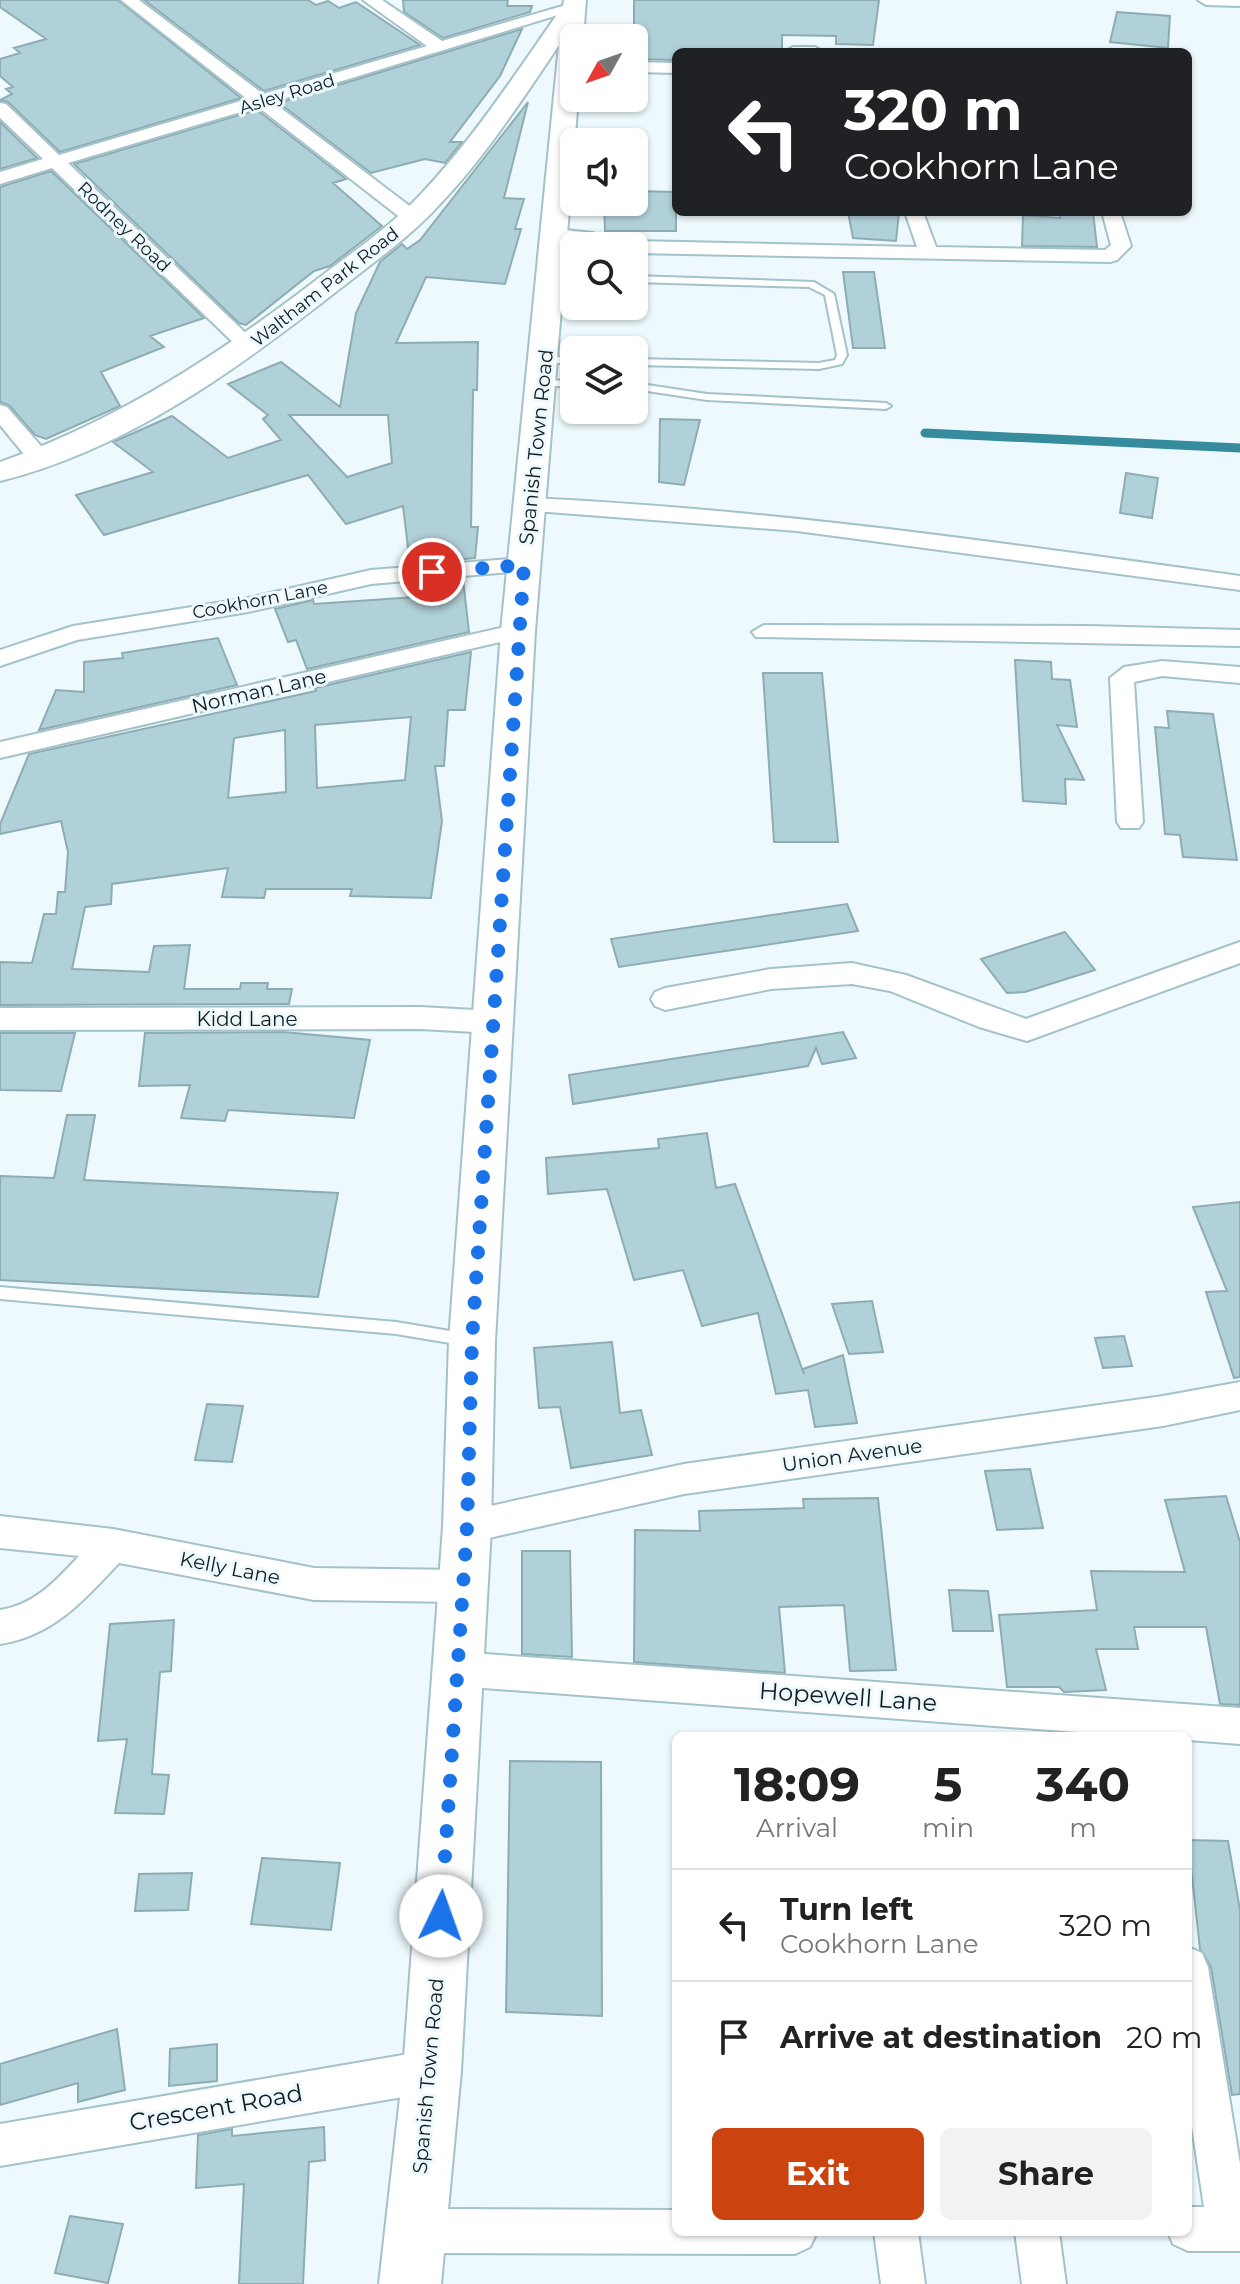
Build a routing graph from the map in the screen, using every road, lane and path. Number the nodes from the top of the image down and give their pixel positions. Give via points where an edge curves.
1 (129, 0) edge
2 (371, 0) edge
3 (1206, 0) edge
4 (1216, 0) edge
5 (1240, 1) edge
6 (574, 4) edge
7 (574, 24) edge
8 (439, 47) junction
9 (648, 67) edge
10 (672, 68) edge
11 (260, 102) junction
12 (0, 108) edge
13 (568, 112) edge
14 (57, 162) junction
15 (0, 178) edge
16 (915, 216) edge
17 (1112, 216) edge
18 (413, 218) junction
19 (556, 235) junction
20 (560, 235) edge
21 (648, 247) edge
22 (929, 253) junction
23 (560, 259) edge
24 (648, 279) edge
25 (561, 320) edge
26 (248, 346) junction
27 (648, 362) edge
28 (559, 372) edge
29 (648, 388) edge
30 (886, 406) dead end
31 (0, 411) edge
32 (40, 459) junction
33 (0, 472) edge
34 (530, 505) junction
35 (524, 565) junction
36 (1240, 583) edge
37 (518, 631) junction
38 (764, 632) dead end
39 (1240, 638) edge
40 (0, 658) edge
41 (1240, 675) edge
42 (0, 750) edge
43 (1130, 822) dead end
44 (1240, 952) edge
45 (665, 999) dead end
46 (0, 1019) edge
47 (493, 1022) junction
48 (0, 1293) edge
49 (472, 1341) junction
50 (1240, 1396) edge
51 (467, 1527) junction
52 (0, 1532) edge
53 (113, 1545) junction
54 (461, 1586) junction
55 (0, 1627) edge
56 (456, 1669) junction
57 (1240, 1726) edge
58 (1192, 2018) edge
59 (432, 2071) junction
60 (0, 2145) edge
61 (1219, 2229) edge
62 (413, 2231) junction
63 (672, 2232) edge
64 (897, 2236) edge
65 (1038, 2236) edge
66 (410, 2284) edge
67 (903, 2284) edge
68 (1044, 2284) edge

1 - 11 street
2 - 8 street
3 - 4 street
4 - 5 street
6 - 7 main road, Spanish Town Road
6 - 8 street, Asley Road
6 - 18 main road, Waltham Park Road via 453,173
8 - 11 street, Asley Road
9 - 10 street
11 - 14 street, Asley Road
11 - 18 street
12 - 14 street, Rodney Road
13 - 19 main road, Spanish Town Road
14 - 15 street, Asley Road
14 - 26 street, Rodney Road
16 - 22 street
17 - 22 street via 1121,246 1110,256
18 - 26 main road, Waltham Park Road
19 - 20 street
19 - 23 main road, Spanish Town Road
21 - 22 street
24 - 27 lane via 811,284 829,294 842,355 839,362 819,366
25 - 28 main road, Spanish Town Road
26 - 32 main road, Waltham Park Road via 157,406
28 - 34 main road, Spanish Town Road
29 - 30 lane via 707,397
31 - 32 street
32 - 33 main road, Waltham Park Road
34 - 35 main road, Spanish Town Road
34 - 36 street via 788,521
35 - 37 main road, Spanish Town Road
35 - 40 street, Cookhorn Lane via 371,577 248,605 73,633
37 - 42 street, Norman Lane
37 - 47 main road, Spanish Town Road
38 - 39 street
41 - 43 street via 1149,668 1133,669 1122,678
44 - 45 street via 1027,1030 853,973
46 - 47 street, Kidd Lane
47 - 49 main road, Spanish Town Road
48 - 49 lane via 396,1328
49 - 51 main road, Spanish Town Road
50 - 51 street, Union Avenue via 684,1479
51 - 54 main road, Spanish Town Road
52 - 53 street, Kelly Lane
53 - 54 street, Kelly Lane via 315,1584
53 - 55 street via 45,1612
54 - 56 main road, Spanish Town Road
56 - 57 street, Hopewell Lane
56 - 59 main road, Spanish Town Road
58 - 61 street
59 - 60 street, Crescent Road
59 - 62 main road, Spanish Town Road
62 - 63 street
62 - 66 main road, Spanish Town Road
64 - 67 street
65 - 68 street

